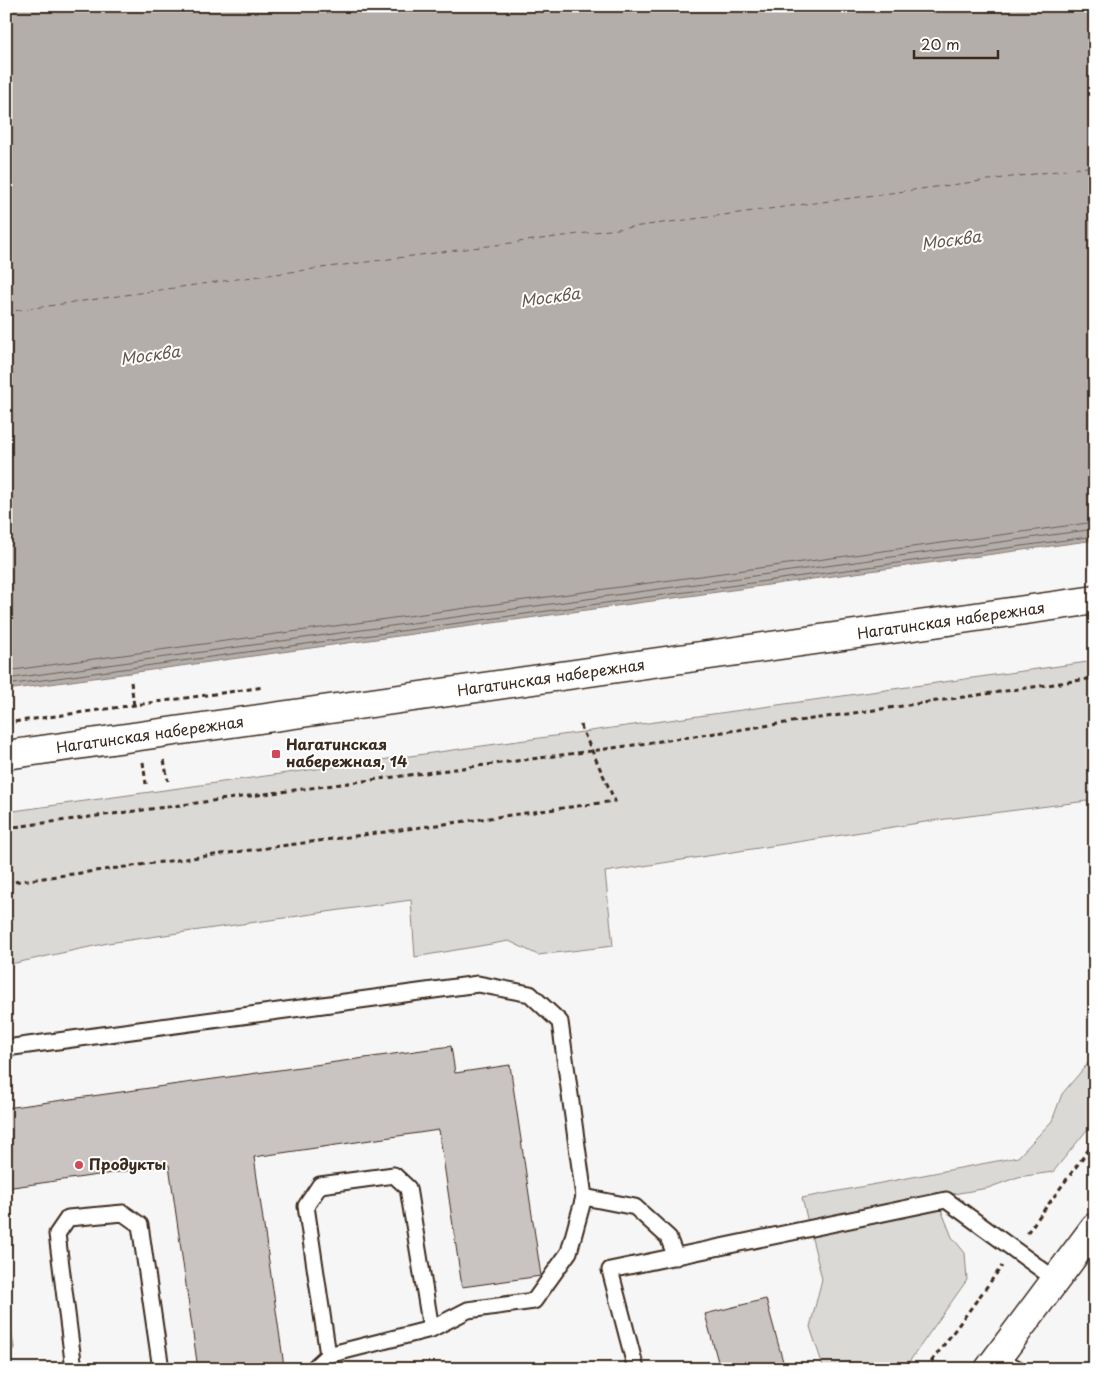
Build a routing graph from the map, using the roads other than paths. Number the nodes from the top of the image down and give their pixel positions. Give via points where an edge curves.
1 (1095, 600) edge
2 (6, 755) edge
3 (6, 1048) edge
4 (584, 1197) junction
5 (1095, 1227) edge
6 (676, 1257) junction
7 (1056, 1280) junction
8 (430, 1329) junction
9 (328, 1355) junction
10 (1001, 1365) edge
11 (74, 1369) edge
12 (161, 1369) edge
13 (313, 1369) edge
14 (636, 1369) edge

1 - 2 main road, Нагатинская набережная
3 - 4 lane via 478,984 530,994 560,1022
4 - 6 lane via 635,1207 668,1237
4 - 8 lane via 569,1252 534,1301 468,1310
5 - 7 main road
6 - 7 lane via 946,1200
6 - 14 lane via 610,1270
7 - 10 main road
8 - 9 lane
8 - 9 lane via 408,1188 394,1175 320,1186 306,1206
9 - 13 lane
11 - 12 lane via 57,1234 68,1218 123,1213 140,1225

